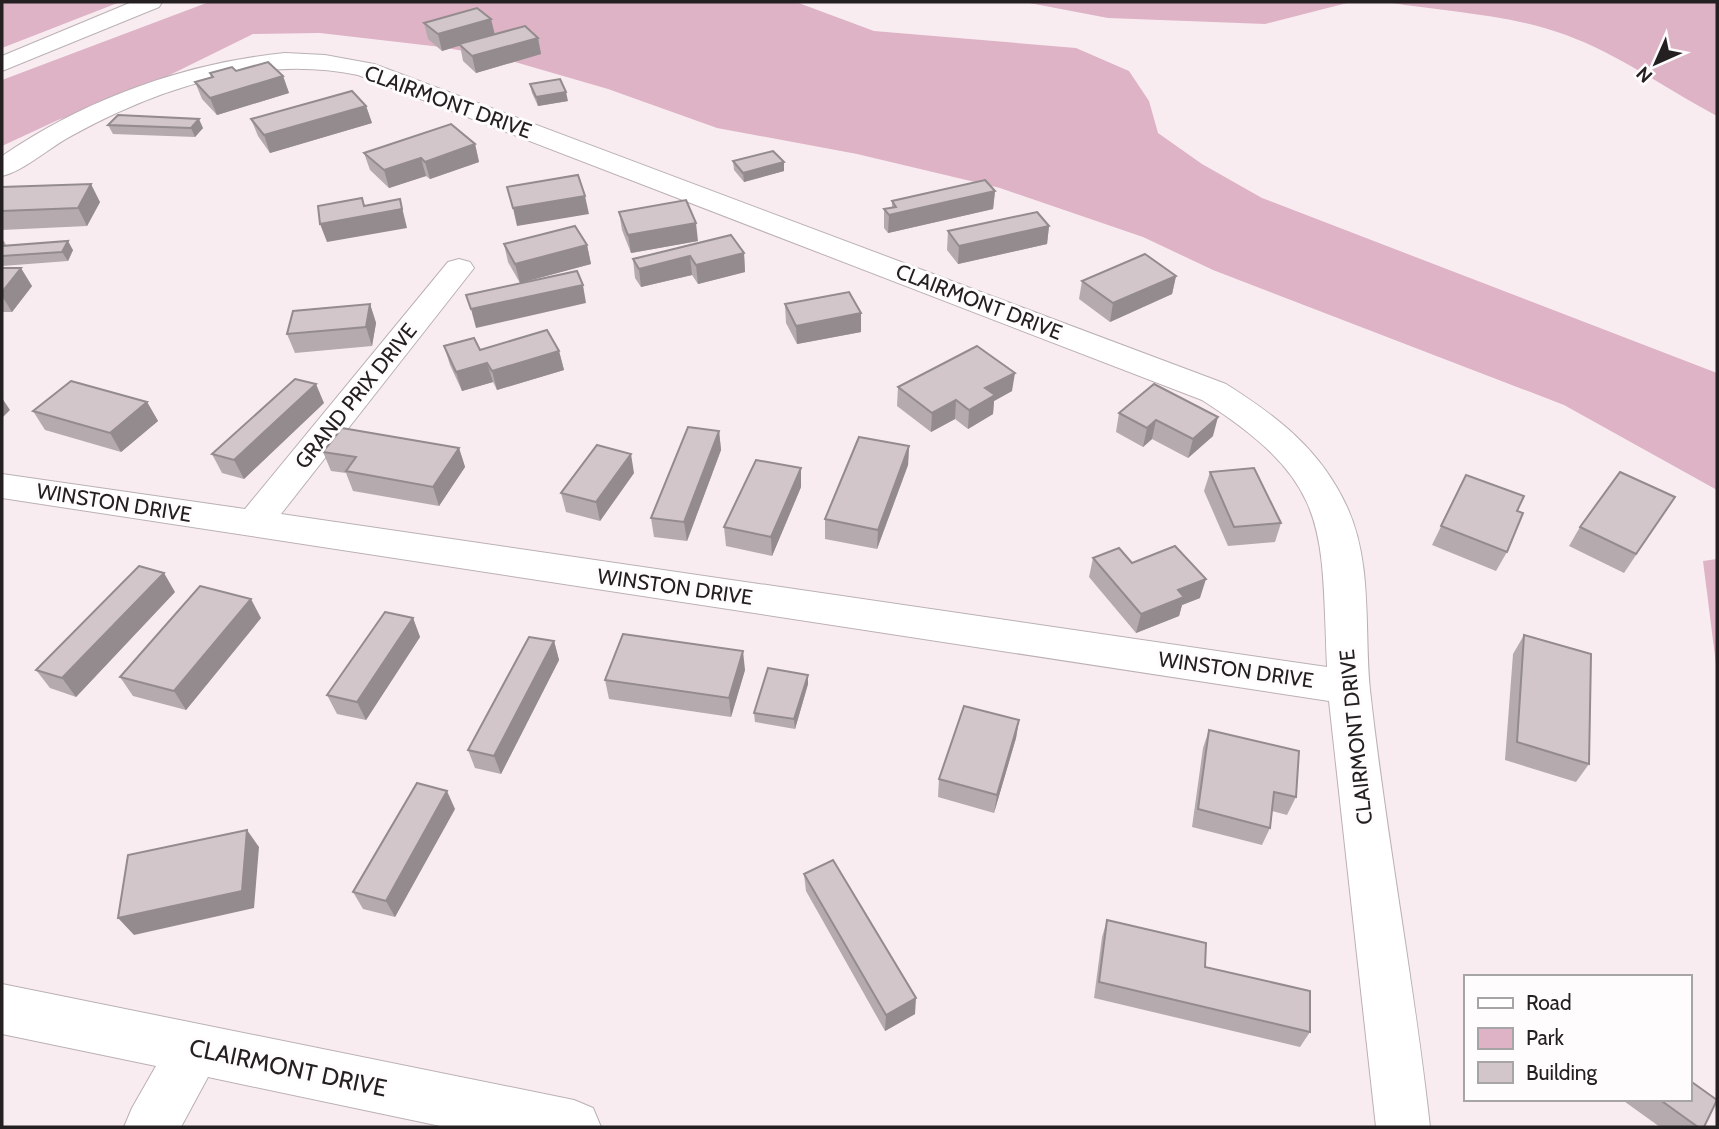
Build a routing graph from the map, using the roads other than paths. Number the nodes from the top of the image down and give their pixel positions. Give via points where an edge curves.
1 (151, 2) edge
2 (2, 64) edge
3 (2, 168) edge
4 (459, 268) dead end
5 (2, 486) edge
6 (253, 524) junction
7 (1349, 687) junction
8 (2, 1009) edge
9 (196, 1048) junction
10 (151, 1127) edge
11 (573, 1127) edge
12 (1404, 1127) edge

1 - 2 street
3 - 7 street, CLAIRMONT DRIVE via 82,121 151,91 250,64 325,60 365,69 1214,392 1261,422 1296,452 1321,488 1340,539
4 - 6 street, GRAND PRIX DRIVE
5 - 6 street, WINSTON DRIVE
6 - 7 street, WINSTON DRIVE
7 - 12 street, CLAIRMONT DRIVE
8 - 9 street, CLAIRMONT DRIVE
9 - 10 street
9 - 11 street, CLAIRMONT DRIVE

